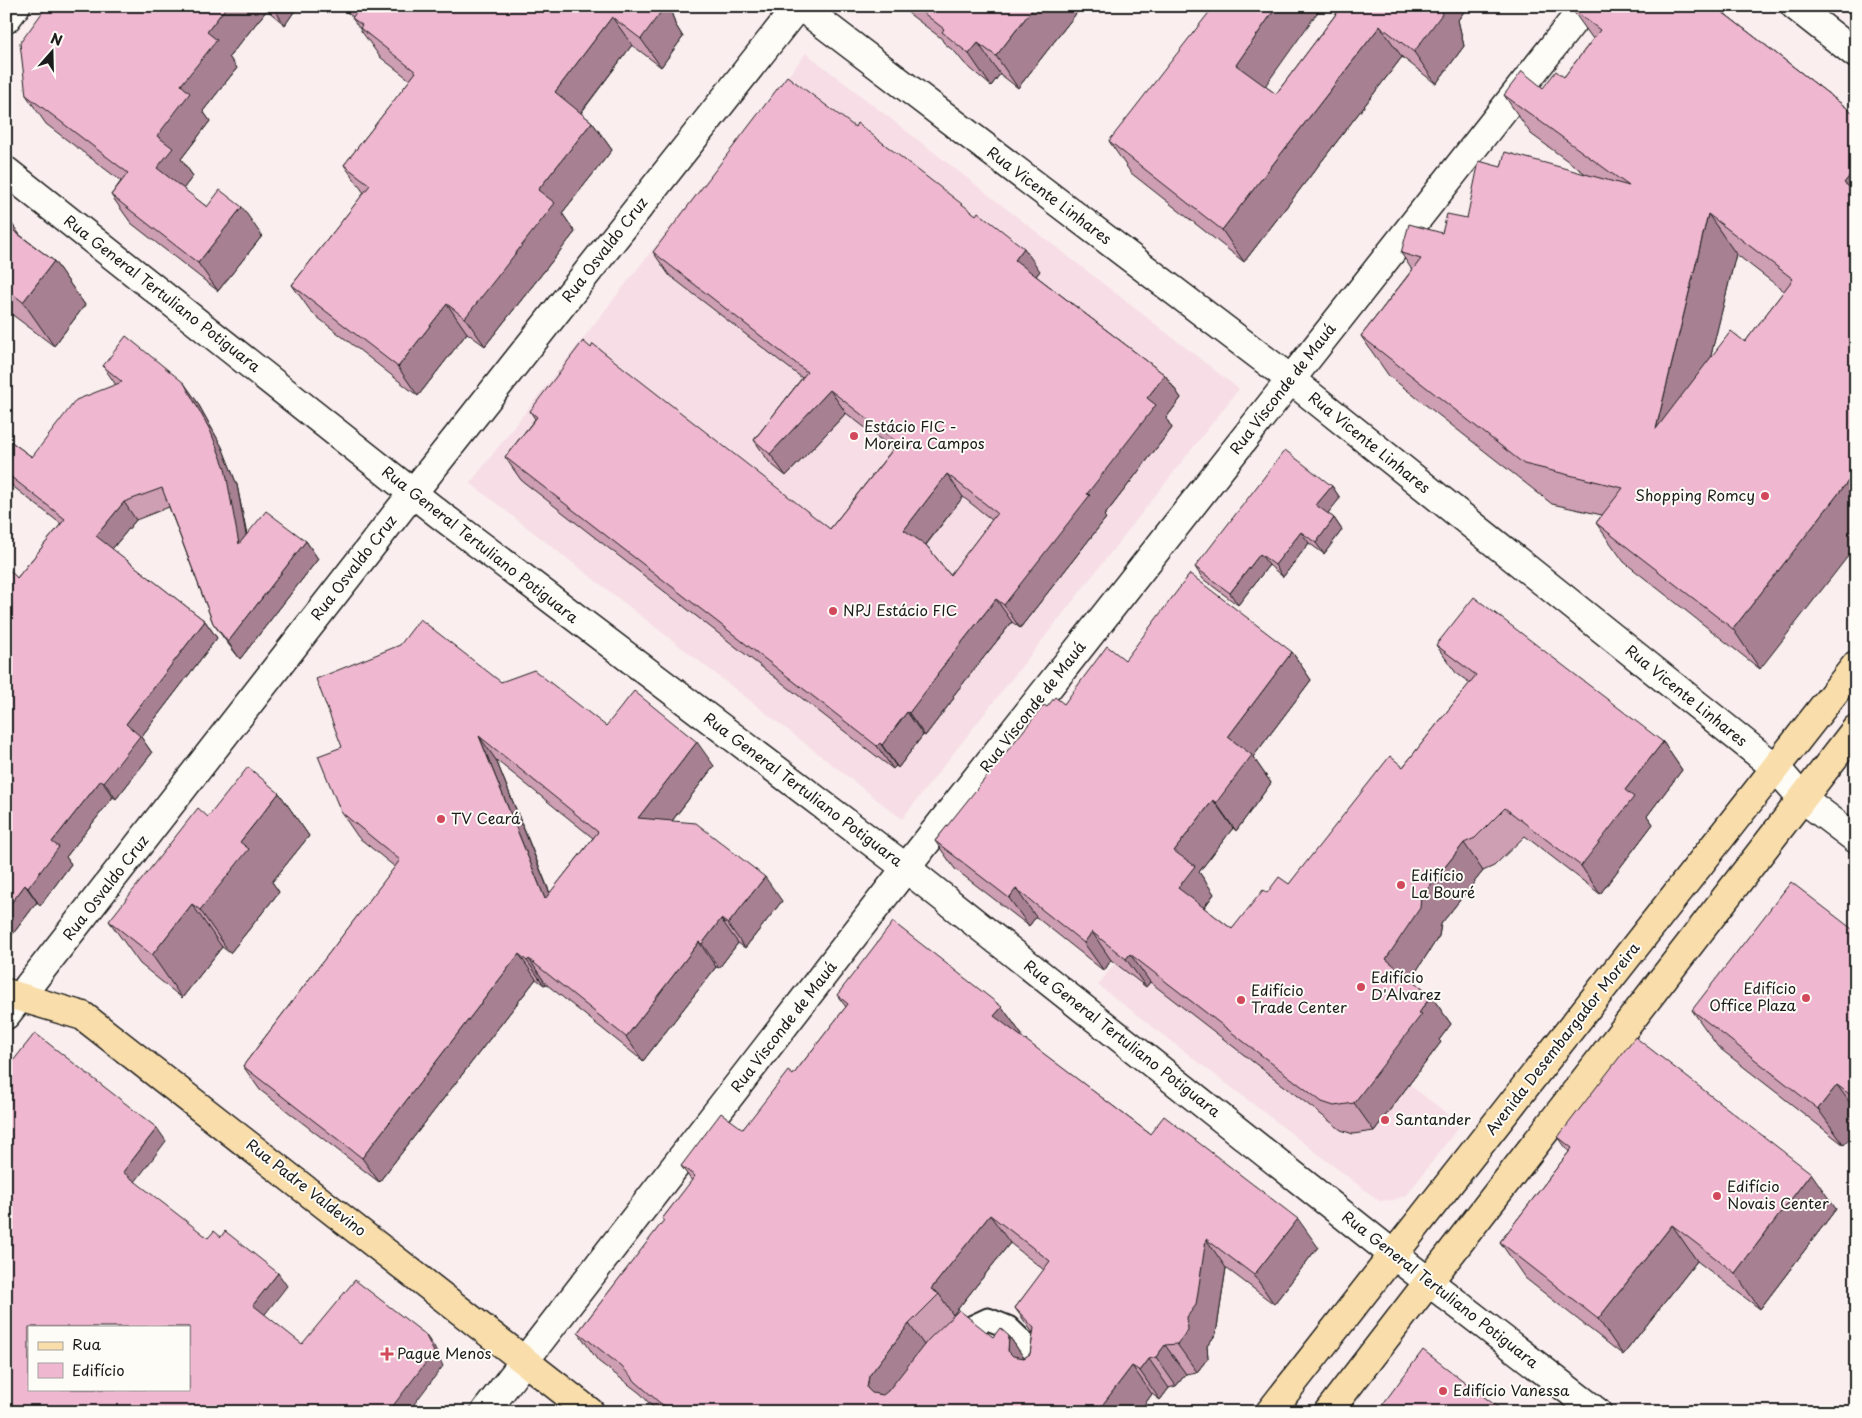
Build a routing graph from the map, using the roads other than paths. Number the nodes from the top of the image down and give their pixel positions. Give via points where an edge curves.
1 (16, 6) edge
2 (799, 6) edge
3 (1585, 6) edge
4 (1795, 6) edge
5 (6, 19) edge
6 (1856, 54) edge
7 (6, 171) edge
8 (1290, 380) junction
9 (412, 494) junction
10 (1856, 665) edge
11 (1856, 729) edge
12 (1776, 768) junction
13 (1802, 798) junction
14 (1856, 839) edge
15 (906, 868) junction
16 (11, 1001) edge
17 (1394, 1254) junction
18 (1430, 1282) junction
19 (943, 1358) edge
20 (526, 1360) junction
21 (1040, 1375) edge
22 (485, 1412) edge
23 (590, 1412) edge
24 (1270, 1412) edge
25 (1328, 1412) edge
26 (1597, 1412) edge

1 - 5 street
2 - 8 street, Rua Vicente Linhares
2 - 9 street, Rua Osvaldo Cruz
3 - 8 street, Rua Visconde de Mauá
4 - 6 street
7 - 9 street, Rua General Tertuliano Potiguara
8 - 12 street, Rua Vicente Linhares
8 - 15 street, Rua Visconde de Mauá
9 - 15 street, Rua General Tertuliano Potiguara
9 - 16 street, Rua Osvaldo Cruz
10 - 12 main road, Avenida Desembargador Moreira
11 - 13 main road
12 - 13 street, Rua Vicente Linhares
12 - 17 main road, Avenida Desembargador Moreira
13 - 14 street, Rua Vicente Linhares
13 - 18 main road
15 - 17 street, Rua General Tertuliano Potiguara
15 - 20 street, Rua Visconde de Mauá
16 - 20 main road, Rua Padre Valdevino via 82,1016
17 - 18 street, Rua General Tertuliano Potiguara
17 - 24 main road, Avenida Desembargador Moreira
18 - 25 main road
18 - 26 street, Rua General Tertuliano Potiguara
19 - 21 lane via 973,1326 988,1319 1008,1327 1042,1360
20 - 22 street, Rua Visconde de Mauá
20 - 23 main road, Rua Padre Valdevino

